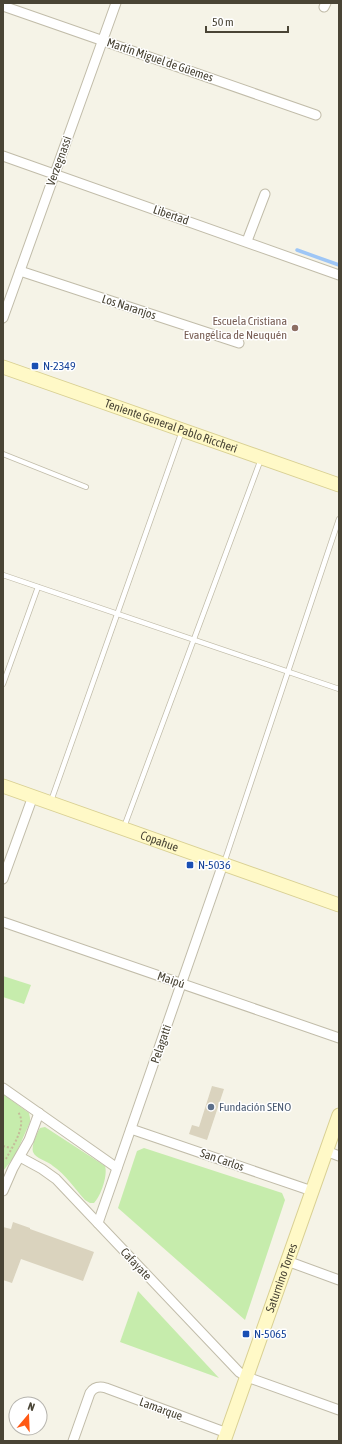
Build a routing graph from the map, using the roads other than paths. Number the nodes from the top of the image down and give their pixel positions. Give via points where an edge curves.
1 (116, 3) edge
2 (3, 6) edge
3 (102, 40) junction
4 (316, 115) dead end
5 (3, 156) edge
6 (55, 174) junction
7 (265, 194) dead end
8 (247, 241) junction
9 (20, 271) junction
10 (339, 275) edge
11 (3, 318) edge
12 (238, 343) dead end
13 (3, 367) edge
14 (182, 430) junction
15 (3, 454) edge
16 (262, 458) junction
17 (339, 485) edge
18 (86, 487) dead end
19 (339, 519) edge
20 (3, 575) edge
21 (38, 587) junction
22 (117, 614) junction
23 (194, 640) junction
24 (288, 672) junction
25 (3, 684) edge
26 (339, 689) edge
27 (3, 786) edge
28 (33, 796) junction
29 (50, 802) junction
30 (124, 828) junction
31 (223, 864) junction
32 (3, 879) edge
33 (339, 905) edge
34 (3, 922) edge
35 (182, 984) junction
36 (339, 1038) edge
37 (3, 1088) edge
38 (39, 1113) junction
39 (339, 1115) edge
40 (131, 1129) junction
41 (326, 1151) junction
42 (339, 1156) edge
43 (20, 1157) junction
44 (118, 1168) junction
45 (3, 1191) edge
46 (312, 1191) junction
47 (98, 1223) junction
48 (287, 1261) junction
49 (339, 1280) edge
50 (246, 1377) junction
51 (339, 1410) edge
52 (225, 1437) edge
53 (73, 1441) edge

1 - 3 street, Verzegnassi
2 - 3 street, Martín Miguel de Güemes
3 - 4 street, Martín Miguel de Güemes
3 - 6 street, Verzegnassi
5 - 6 street, Libertad
6 - 8 street, Libertad
6 - 9 street, Verzegnassi
7 - 8 street
8 - 10 street, Libertad
9 - 11 street, Verzegnassi
9 - 12 street, Los Naranjos
13 - 14 street, Teniente General Pablo Riccheri
14 - 16 street, Teniente General Pablo Riccheri
14 - 22 lane
15 - 18 lane
16 - 17 street, Teniente General Pablo Riccheri
16 - 23 lane
19 - 24 lane
20 - 21 lane
21 - 22 lane
21 - 25 lane
22 - 23 lane
22 - 29 lane
23 - 24 lane
23 - 30 lane
24 - 26 lane
24 - 31 lane
27 - 28 street, Copahue
28 - 29 street, Copahue
28 - 32 street
29 - 30 street, Copahue
30 - 31 street, Copahue
31 - 33 street, Copahue
31 - 35 street, Pelagatti
34 - 35 street, Maipú
35 - 36 street, Maipú
35 - 40 street, Pelagatti
37 - 38 street
38 - 43 street
38 - 44 street
39 - 41 street, Saturnino Torres
40 - 44 street, Pelagatti
40 - 46 street, San Carlos
41 - 42 street
41 - 46 street, Saturnino Torres
43 - 45 street
43 - 47 street, Cafayate via 52,1175
44 - 47 street, Pelagatti
46 - 48 street, Saturnino Torres
47 - 50 street, Cafayate via 230,1364
48 - 49 street
48 - 50 street, Saturnino Torres
50 - 51 street
50 - 52 street, Saturnino Torres
52 - 53 street, Lamarque via 102,1387 94,1388 90,1393

